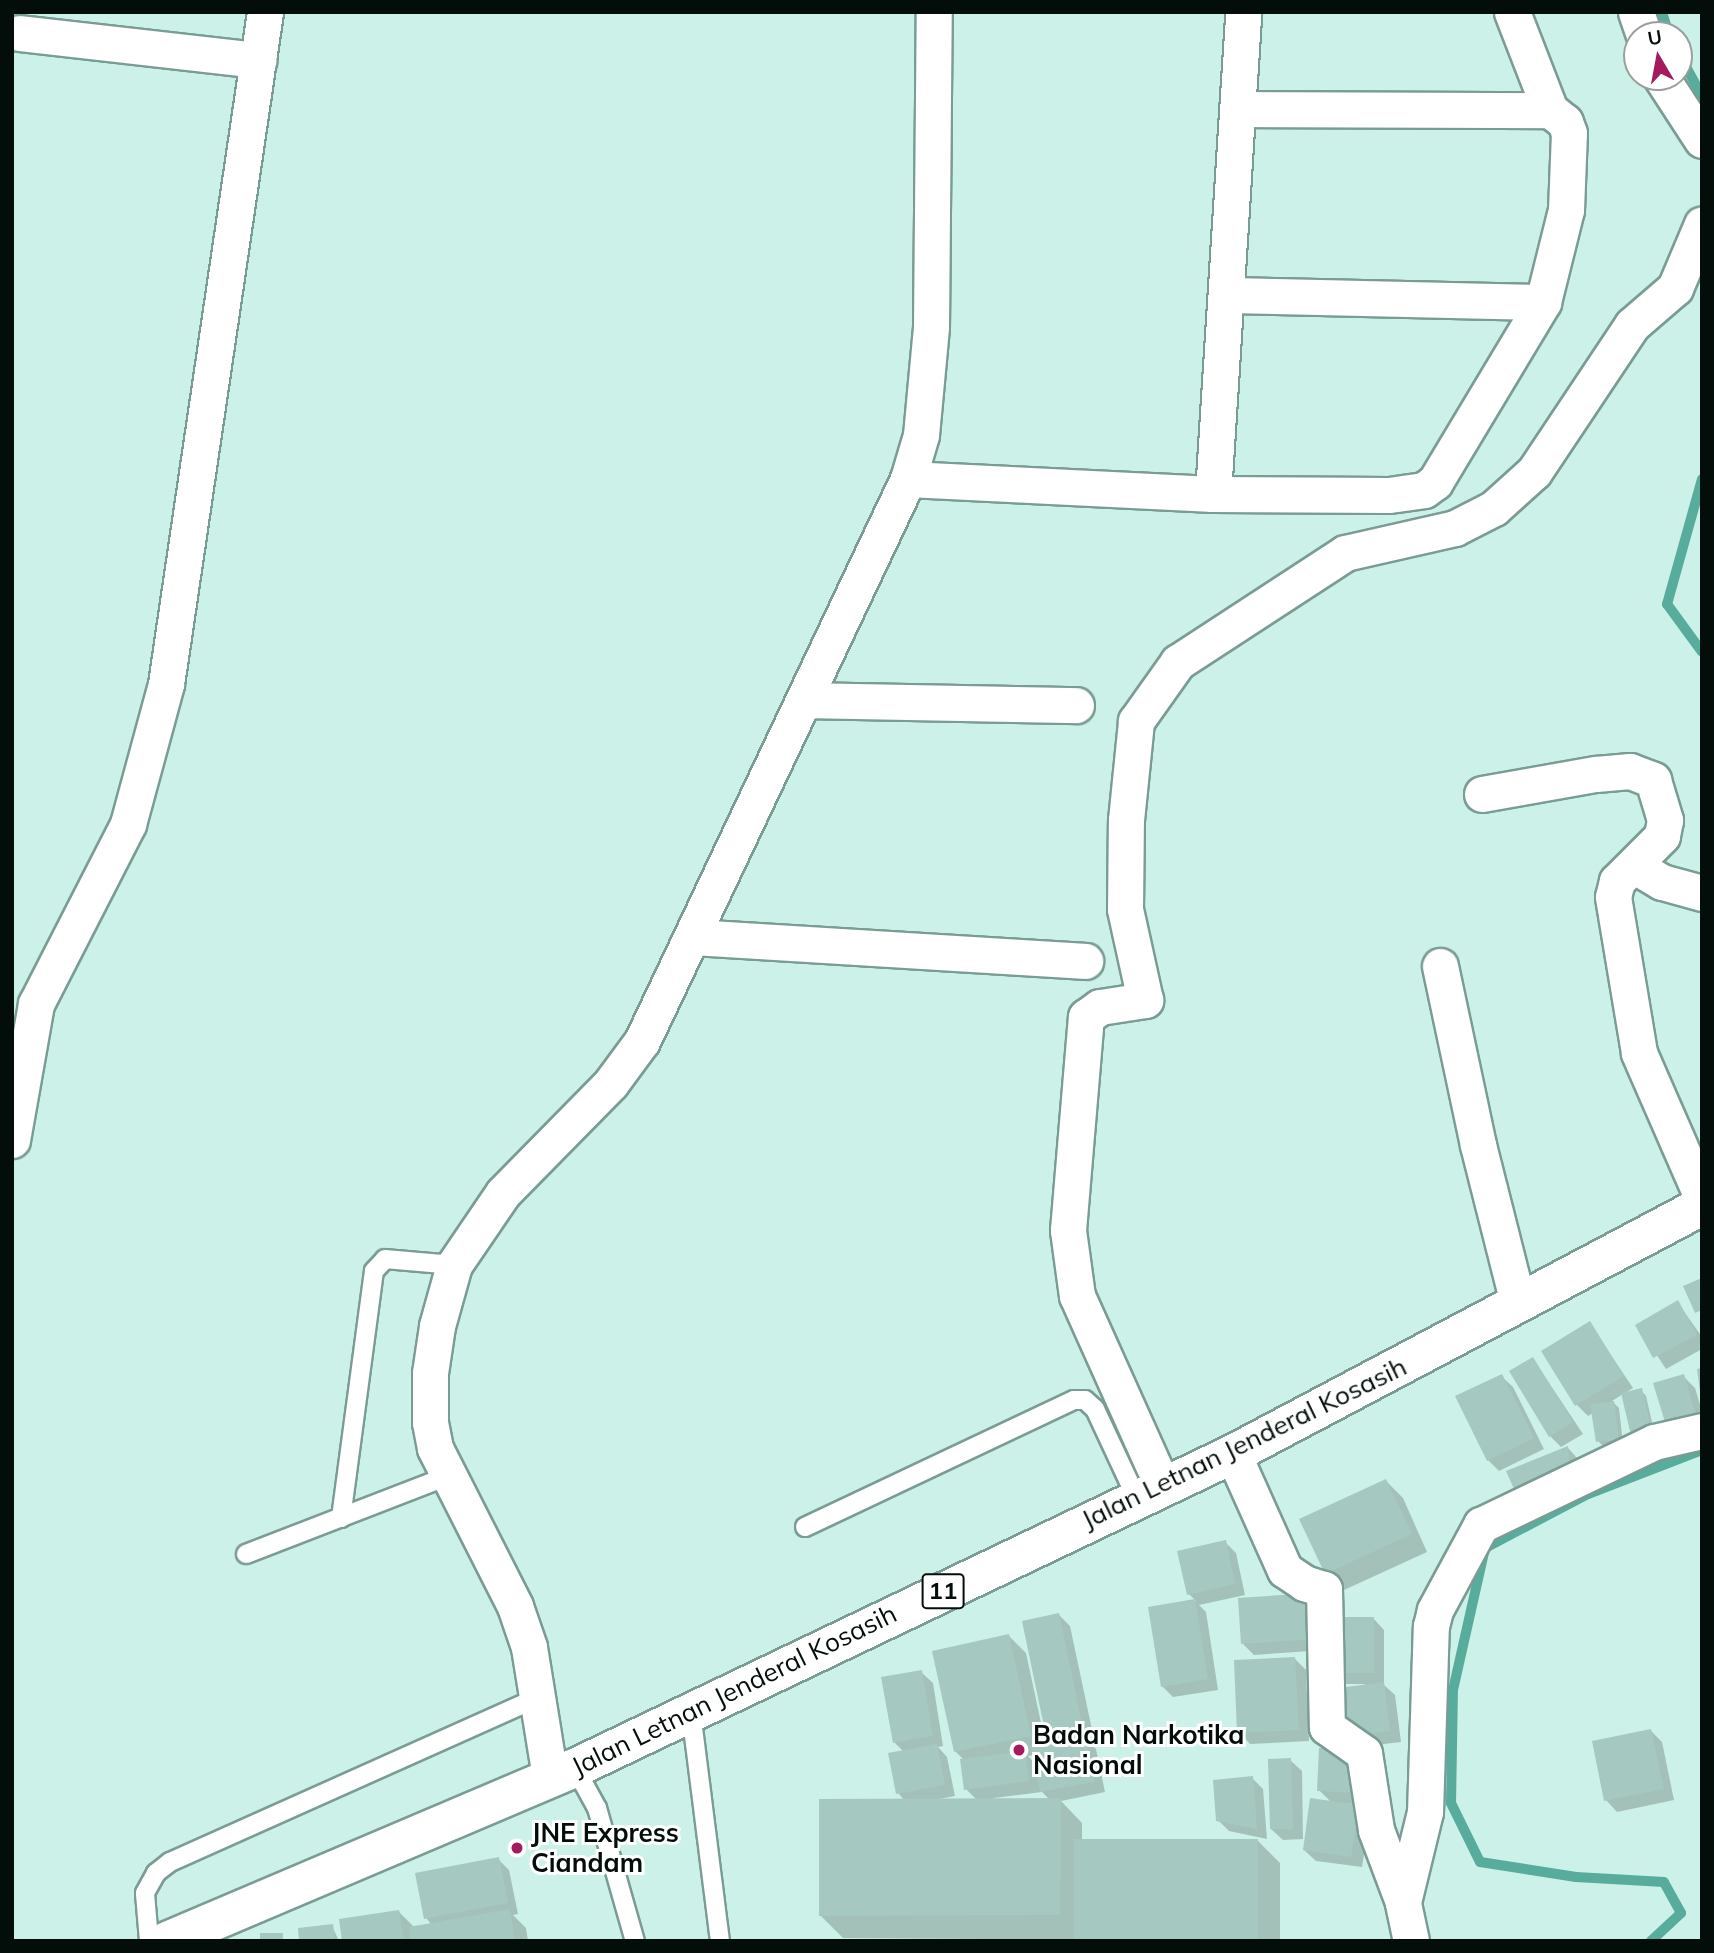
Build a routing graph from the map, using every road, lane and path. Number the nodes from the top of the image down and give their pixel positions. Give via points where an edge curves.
1 (265, 12) edge
2 (934, 12) edge
3 (1243, 12) edge
4 (1512, 12) edge
5 (20, 33) dead end
6 (258, 60) junction
7 (1670, 91) edge
8 (1238, 109) junction
9 (1550, 110) junction
10 (1702, 140) edge
11 (1702, 224) edge
12 (1226, 295) junction
13 (1543, 302) junction
14 (908, 479) junction
15 (1213, 494) junction
16 (806, 700) junction
17 (1076, 705) dead end
18 (1482, 794) dead end
19 (1635, 866) junction
20 (1702, 893) edge
21 (694, 937) junction
22 (1085, 961) dead end
23 (1440, 965) dead end
24 (12, 1140) edge
25 (1702, 1197) edge
26 (1702, 1206) edge
27 (454, 1265) junction
28 (1518, 1303) junction
29 (1702, 1432) edge
30 (1233, 1454) junction
31 (446, 1477) junction
32 (1149, 1491) junction
33 (341, 1518) junction
34 (805, 1527) dead end
35 (246, 1554) dead end
36 (537, 1698) junction
37 (691, 1712) junction
38 (563, 1773) junction
39 (1403, 1902) junction
40 (149, 1941) edge
41 (167, 1941) edge
42 (635, 1941) edge
43 (720, 1941) edge
44 (1411, 1941) edge

1 - 6 street
2 - 14 street via 931,327 921,435
3 - 8 street
4 - 9 street
5 - 6 street
6 - 24 street via 166,684 128,824 36,1004
7 - 10 street
8 - 9 street
8 - 12 street
9 - 13 street via 1565,122 1570,150 1566,210
11 - 32 street via 1675,288 1632,325 1534,472 1494,508 1455,528 1345,553 1178,662 1136,721 1125,909 1145,1000 1100,1007 1086,1017 1068,1230 1077,1296
12 - 13 street
12 - 15 street
13 - 15 street via 1444,469 1424,490 1389,495
14 - 15 street
14 - 16 street
16 - 17 street
16 - 21 street
18 - 19 street via 1597,774 1644,775 1653,780 1665,820 1662,836
19 - 20 street via 1662,882
19 - 25 street via 1617,881 1614,897 1639,1053
21 - 22 street
21 - 27 street via 626,1064 530,1161
23 - 28 street
26 - 28 highway, Jalan Letnan Jenderal Kosasih / 11
27 - 31 street via 430,1373 430,1422
27 - 33 lane via 385,1259 374,1271
28 - 30 highway, Jalan Letnan Jenderal Kosasih / 11
29 - 39 street via 1654,1442 1481,1525 1435,1609 1431,1626 1425,1812
30 - 32 highway, Jalan Letnan Jenderal Kosasih / 11
30 - 39 street via 1285,1570 1324,1589 1327,1727 1364,1752 1376,1830
31 - 33 lane
31 - 36 street via 516,1605
32 - 34 lane via 1095,1409 1085,1400 1074,1400
32 - 37 highway, Jalan Letnan Jenderal Kosasih / 11
33 - 35 lane
36 - 38 street
36 - 40 lane via 170,1862 156,1872 145,1893
37 - 38 highway, Jalan Letnan Jenderal Kosasih / 11
37 - 43 lane
38 - 41 highway, Jalan Letnan Jenderal Kosasih / 11
38 - 42 lane via 597,1808
39 - 44 street

